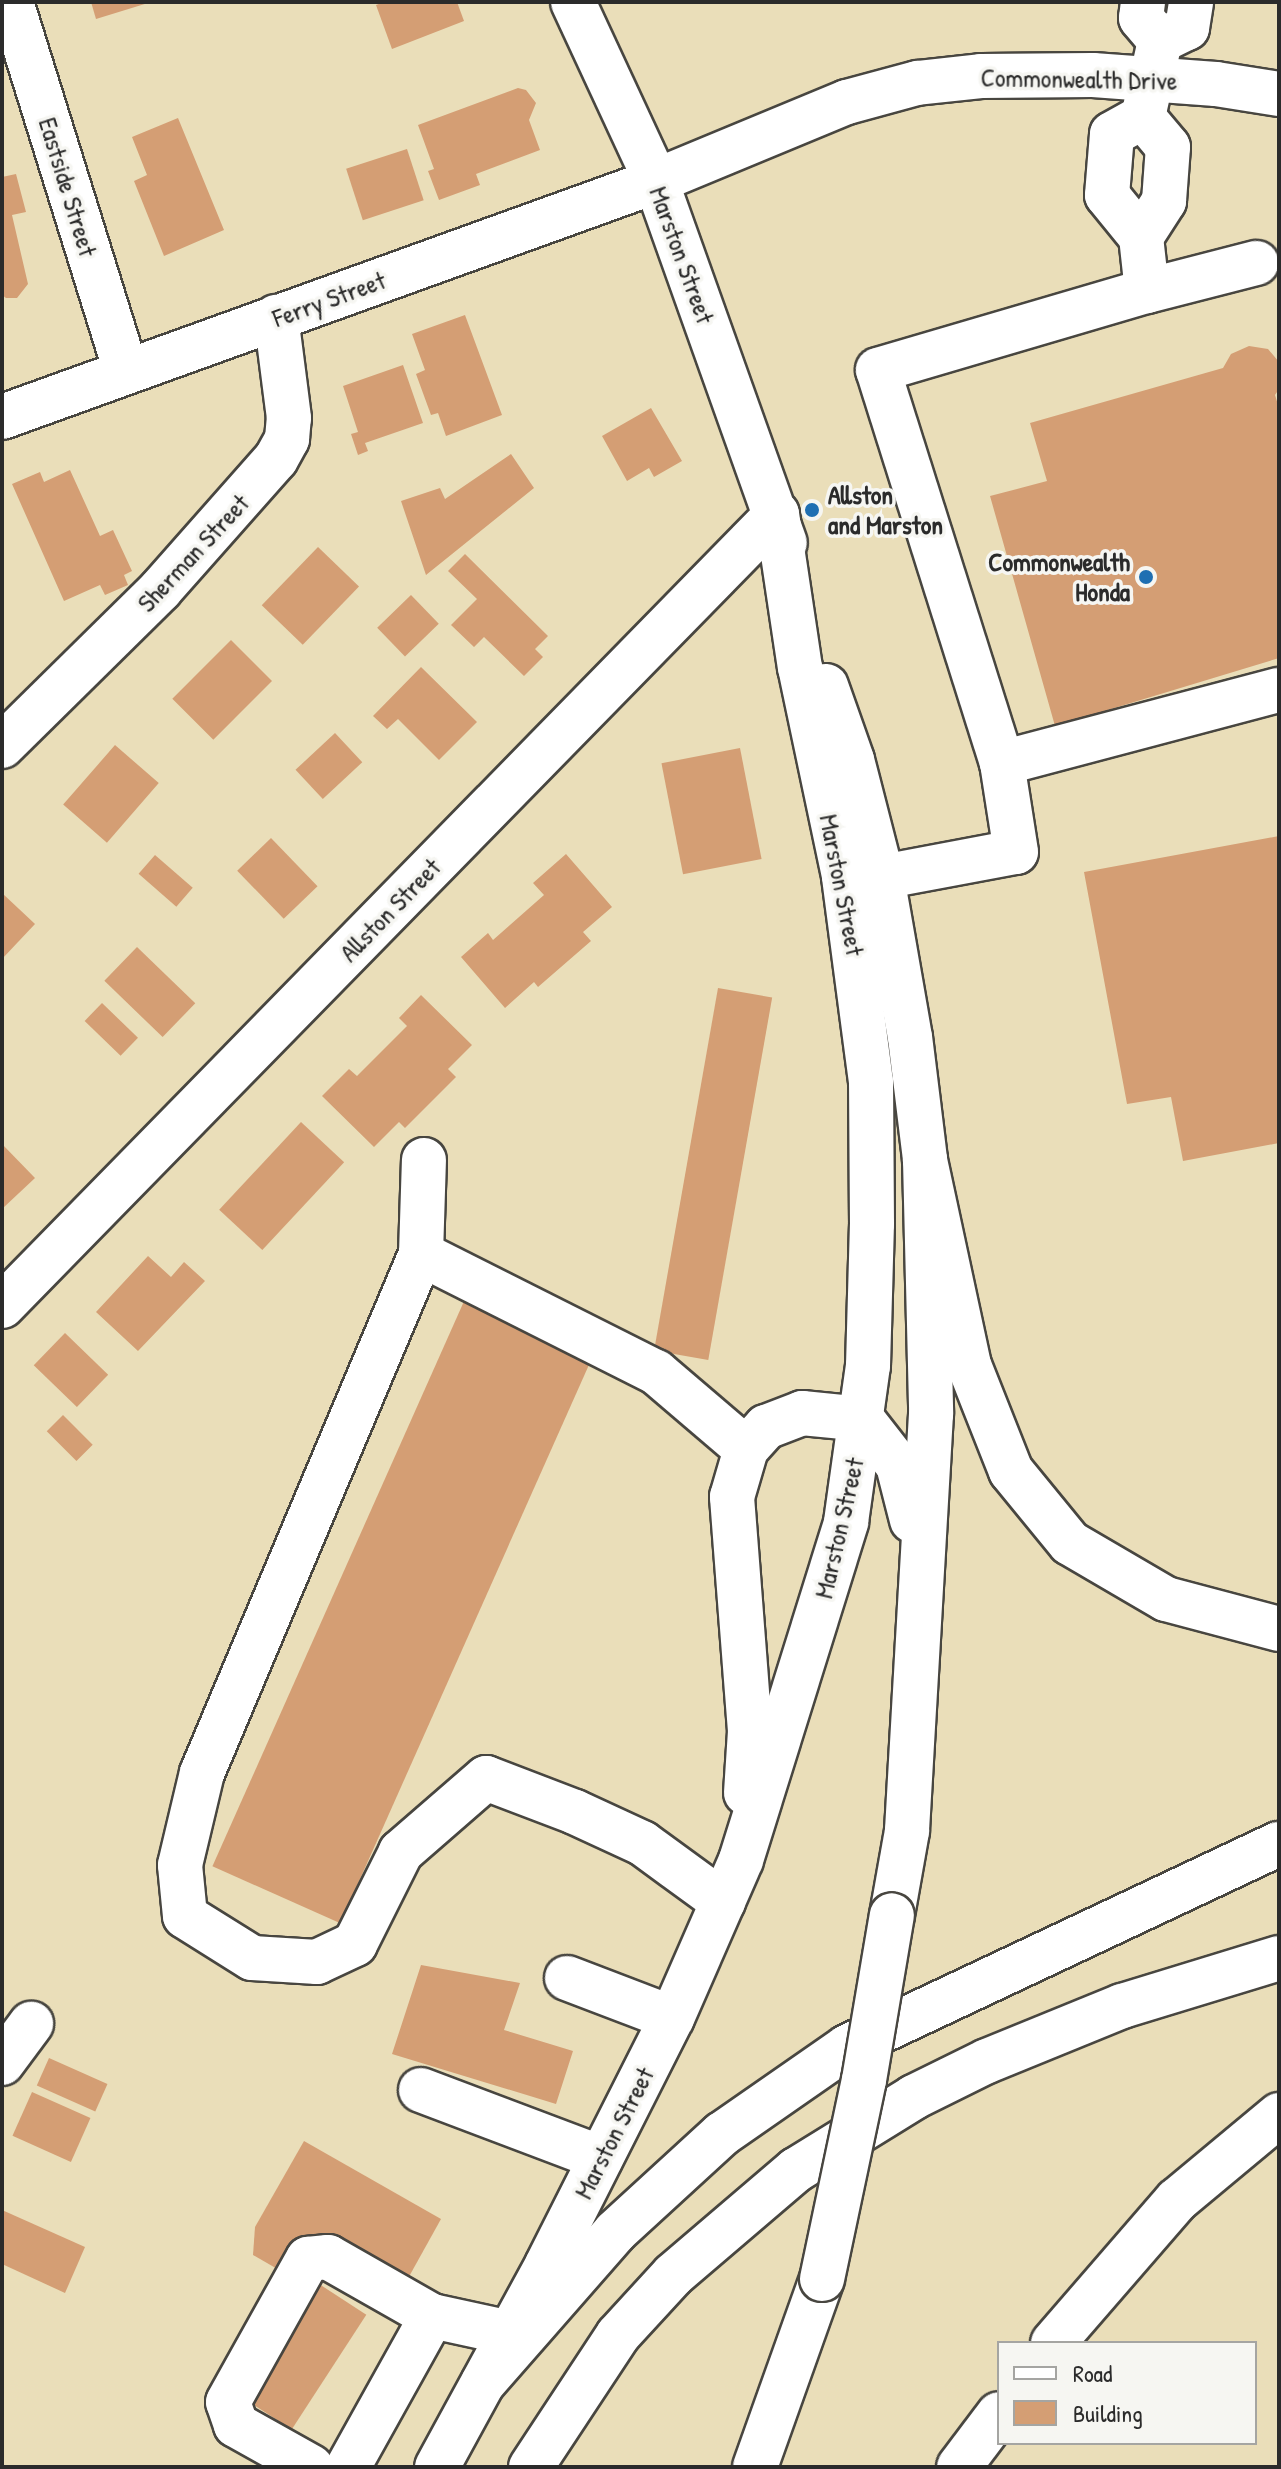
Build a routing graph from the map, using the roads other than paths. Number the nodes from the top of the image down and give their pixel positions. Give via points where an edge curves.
1 (11, 2) edge
2 (573, 2) edge
3 (1191, 2) edge
4 (1149, 60) edge
5 (1279, 94) edge
6 (656, 181) junction
7 (1141, 237) junction
8 (1256, 263) dead end
9 (1147, 291) junction
10 (276, 317) junction
11 (126, 372) junction
12 (2, 417) edge
13 (777, 514) junction
14 (1279, 690) edge
15 (2, 746) edge
16 (1002, 763) junction
17 (882, 877) junction
18 (424, 1160) dead end
19 (925, 1160) junction
20 (421, 1254) junction
21 (2, 1306) edge
22 (862, 1419) junction
23 (746, 1449) junction
24 (921, 1558) junction
25 (1279, 1629) edge
26 (1279, 1844) edge
27 (741, 1860) junction
28 (723, 1902) junction
29 (1279, 1958) edge
30 (567, 1978) dead end
31 (672, 2018) junction
32 (31, 2024) dead end
33 (2, 2063) edge
34 (421, 2090) dead end
35 (1279, 2115) edge
36 (601, 2158) junction
37 (432, 2316) junction
38 (510, 2333) junction
39 (1055, 2341) edge
40 (483, 2383) junction
41 (997, 2417) edge
42 (311, 2467) edge
43 (348, 2467) edge
44 (437, 2467) edge
45 (531, 2467) edge
46 (755, 2467) edge
47 (959, 2467) edge

1 - 11 main road, Eastside Street
2 - 6 main road, Marston Street
3 - 4 main road via 1187,28
4 - 5 main road, Commonwealth Drive
4 - 6 main road, Commonwealth Drive via 917,83 847,102
4 - 7 main road via 1168,147 1164,201
4 - 7 main road via 1112,134 1107,195
6 - 10 main road, Ferry Street
6 - 13 main road, Marston Street
7 - 9 main road
8 - 9 main road
9 - 16 main road via 878,370
10 - 11 main road, Ferry Street
10 - 15 main road, Sherman Street via 289,418 287,439 276,459 160,590
11 - 12 main road, Ferry Street
13 - 17 main road, Marston Street
13 - 21 main road, Allston Street
13 - 22 main road, Marston Street via 800,668 844,876 871,1082 872,1224
14 - 16 main road
16 - 17 main road via 1016,852
17 - 19 main road, Marston Street
18 - 20 main road
19 - 24 main road, Marston Street via 931,1414
19 - 25 main road via 969,1365 1011,1471 1070,1543 1166,1599
20 - 23 main road via 656,1372
20 - 28 main road via 202,1773 180,1865 185,1916 252,1958 317,1962 355,1944 401,1852 486,1778 642,1843
22 - 23 main road via 802,1413 766,1427
22 - 24 main road via 898,1465
22 - 27 main road, Marston Street via 846,1522
23 - 27 main road via 732,1497 750,1731
24 - 46 main road, Marston Street, bridge via 907,1831 864,2080 822,2279
26 - 40 main road via 847,2047 722,2134 615,2232
27 - 28 main road, Marston Street
28 - 31 main road, Marston Street
29 - 45 main road via 1122,2006 987,2061 914,2097 796,2170 673,2275 618,2335
30 - 31 main road
31 - 36 main road, Marston Street
32 - 33 main road
34 - 36 main road
35 - 39 main road via 1177,2200
36 - 38 main road, Marston Street
37 - 38 main road
37 - 42 main road via 328,2257 308,2259 228,2402 236,2425
37 - 43 main road
38 - 40 main road, Marston Street
40 - 44 main road, Marston Street
41 - 47 main road

